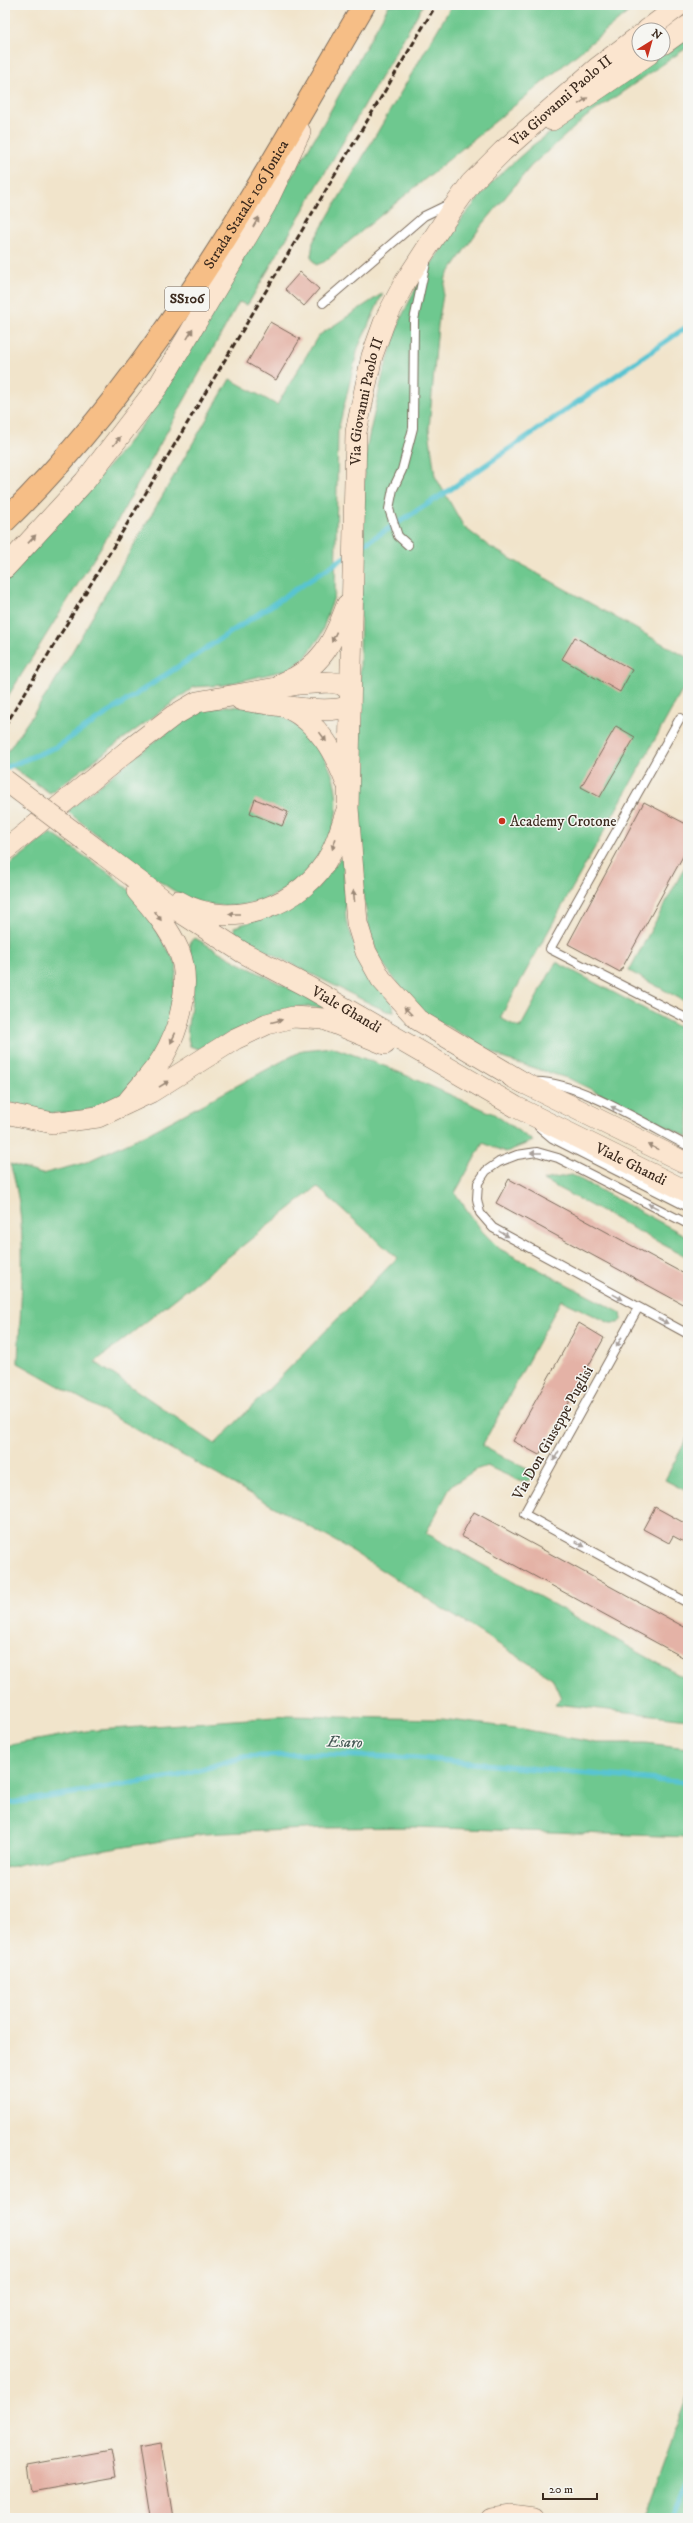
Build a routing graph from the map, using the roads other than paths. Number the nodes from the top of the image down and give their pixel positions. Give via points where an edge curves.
1 (364, 5) edge
2 (680, 5) edge
3 (658, 22) edge
4 (688, 26) edge
5 (671, 38) edge
6 (631, 42) edge
7 (336, 53) junction
8 (638, 62) edge
9 (503, 151) junction
10 (460, 198) junction
11 (430, 240) junction
12 (323, 303) dead end
13 (5, 521) edge
14 (408, 545) dead end
15 (5, 568) edge
16 (353, 588) junction
17 (277, 696) junction
18 (350, 698) junction
19 (680, 718) dead end
20 (5, 780) edge
21 (348, 798) junction
22 (5, 850) edge
23 (104, 855) junction
24 (310, 988) junction
25 (688, 1019) edge
26 (524, 1082) junction
27 (129, 1101) junction
28 (516, 1107) junction
29 (5, 1113) edge
30 (688, 1146) edge
31 (688, 1164) edge
32 (688, 1192) edge
33 (688, 1207) edge
34 (688, 1224) edge
35 (638, 1308) junction
36 (688, 1334) edge
37 (688, 1603) edge
38 (491, 2518) edge
39 (534, 2518) edge

1 - 7 main road, Strada Statale 106 Jonica / SS106
2 - 3 street
4 - 5 street
6 - 9 street, Via Giovanni Paolo II via 597,68
7 - 13 main road, Strada Statale 106 Jonica / SS106 via 206,269 146,359 86,436
15 -> 7 street via 85,481 159,385 265,206
9 -> 8 street, Via Giovanni Paolo II via 582,102
9 - 10 street, Via Giovanni Paolo II
10 - 11 street, Via Giovanni Paolo II
10 - 12 lane via 424,216
11 - 14 lane via 414,320 413,428 389,509 398,536
11 - 16 street, Via Giovanni Paolo II via 385,320 372,356 356,432
16 -> 17 street via 333,641 323,655 288,681
16 - 18 street, Via Giovanni Paolo II
17 - 18 street via 322,710 340,710
17 - 18 street via 328,682 341,684
17 -> 21 street via 308,720 330,746
17 - 22 street via 216,698 197,702 173,716
18 - 21 street, Via Giovanni Paolo II
19 - 25 lane via 550,949
20 - 23 street, bridge
21 -> 23 street via 332,853 314,876 291,898 272,908 235,914 212,913 182,904
26 -> 21 street via 418,1020 381,979 366,952 357,923
23 - 24 street via 183,914 242,952
23 -> 27 street via 154,910 170,934 179,952 183,975 183,1001 175,1032 163,1058
24 - 26 street, Viale Ghandi
24 - 28 street, Viale Ghandi
30 -> 26 lane via 585,1094 545,1081
31 -> 26 street, Viale Ghandi
27 -> 28 street via 151,1092 235,1039 267,1024 293,1017 324,1019 393,1048
27 - 29 street via 98,1117 53,1123
28 - 32 street, Viale Ghandi
28 - 33 lane via 552,1138
34 -> 35 lane via 558,1158 537,1152 517,1155 499,1162 486,1171 478,1183 477,1199 480,1213 493,1228
35 -> 36 lane
35 -> 37 lane, Via Don Giuseppe Puglisi via 524,1514
38 - 39 street via 510,2515

